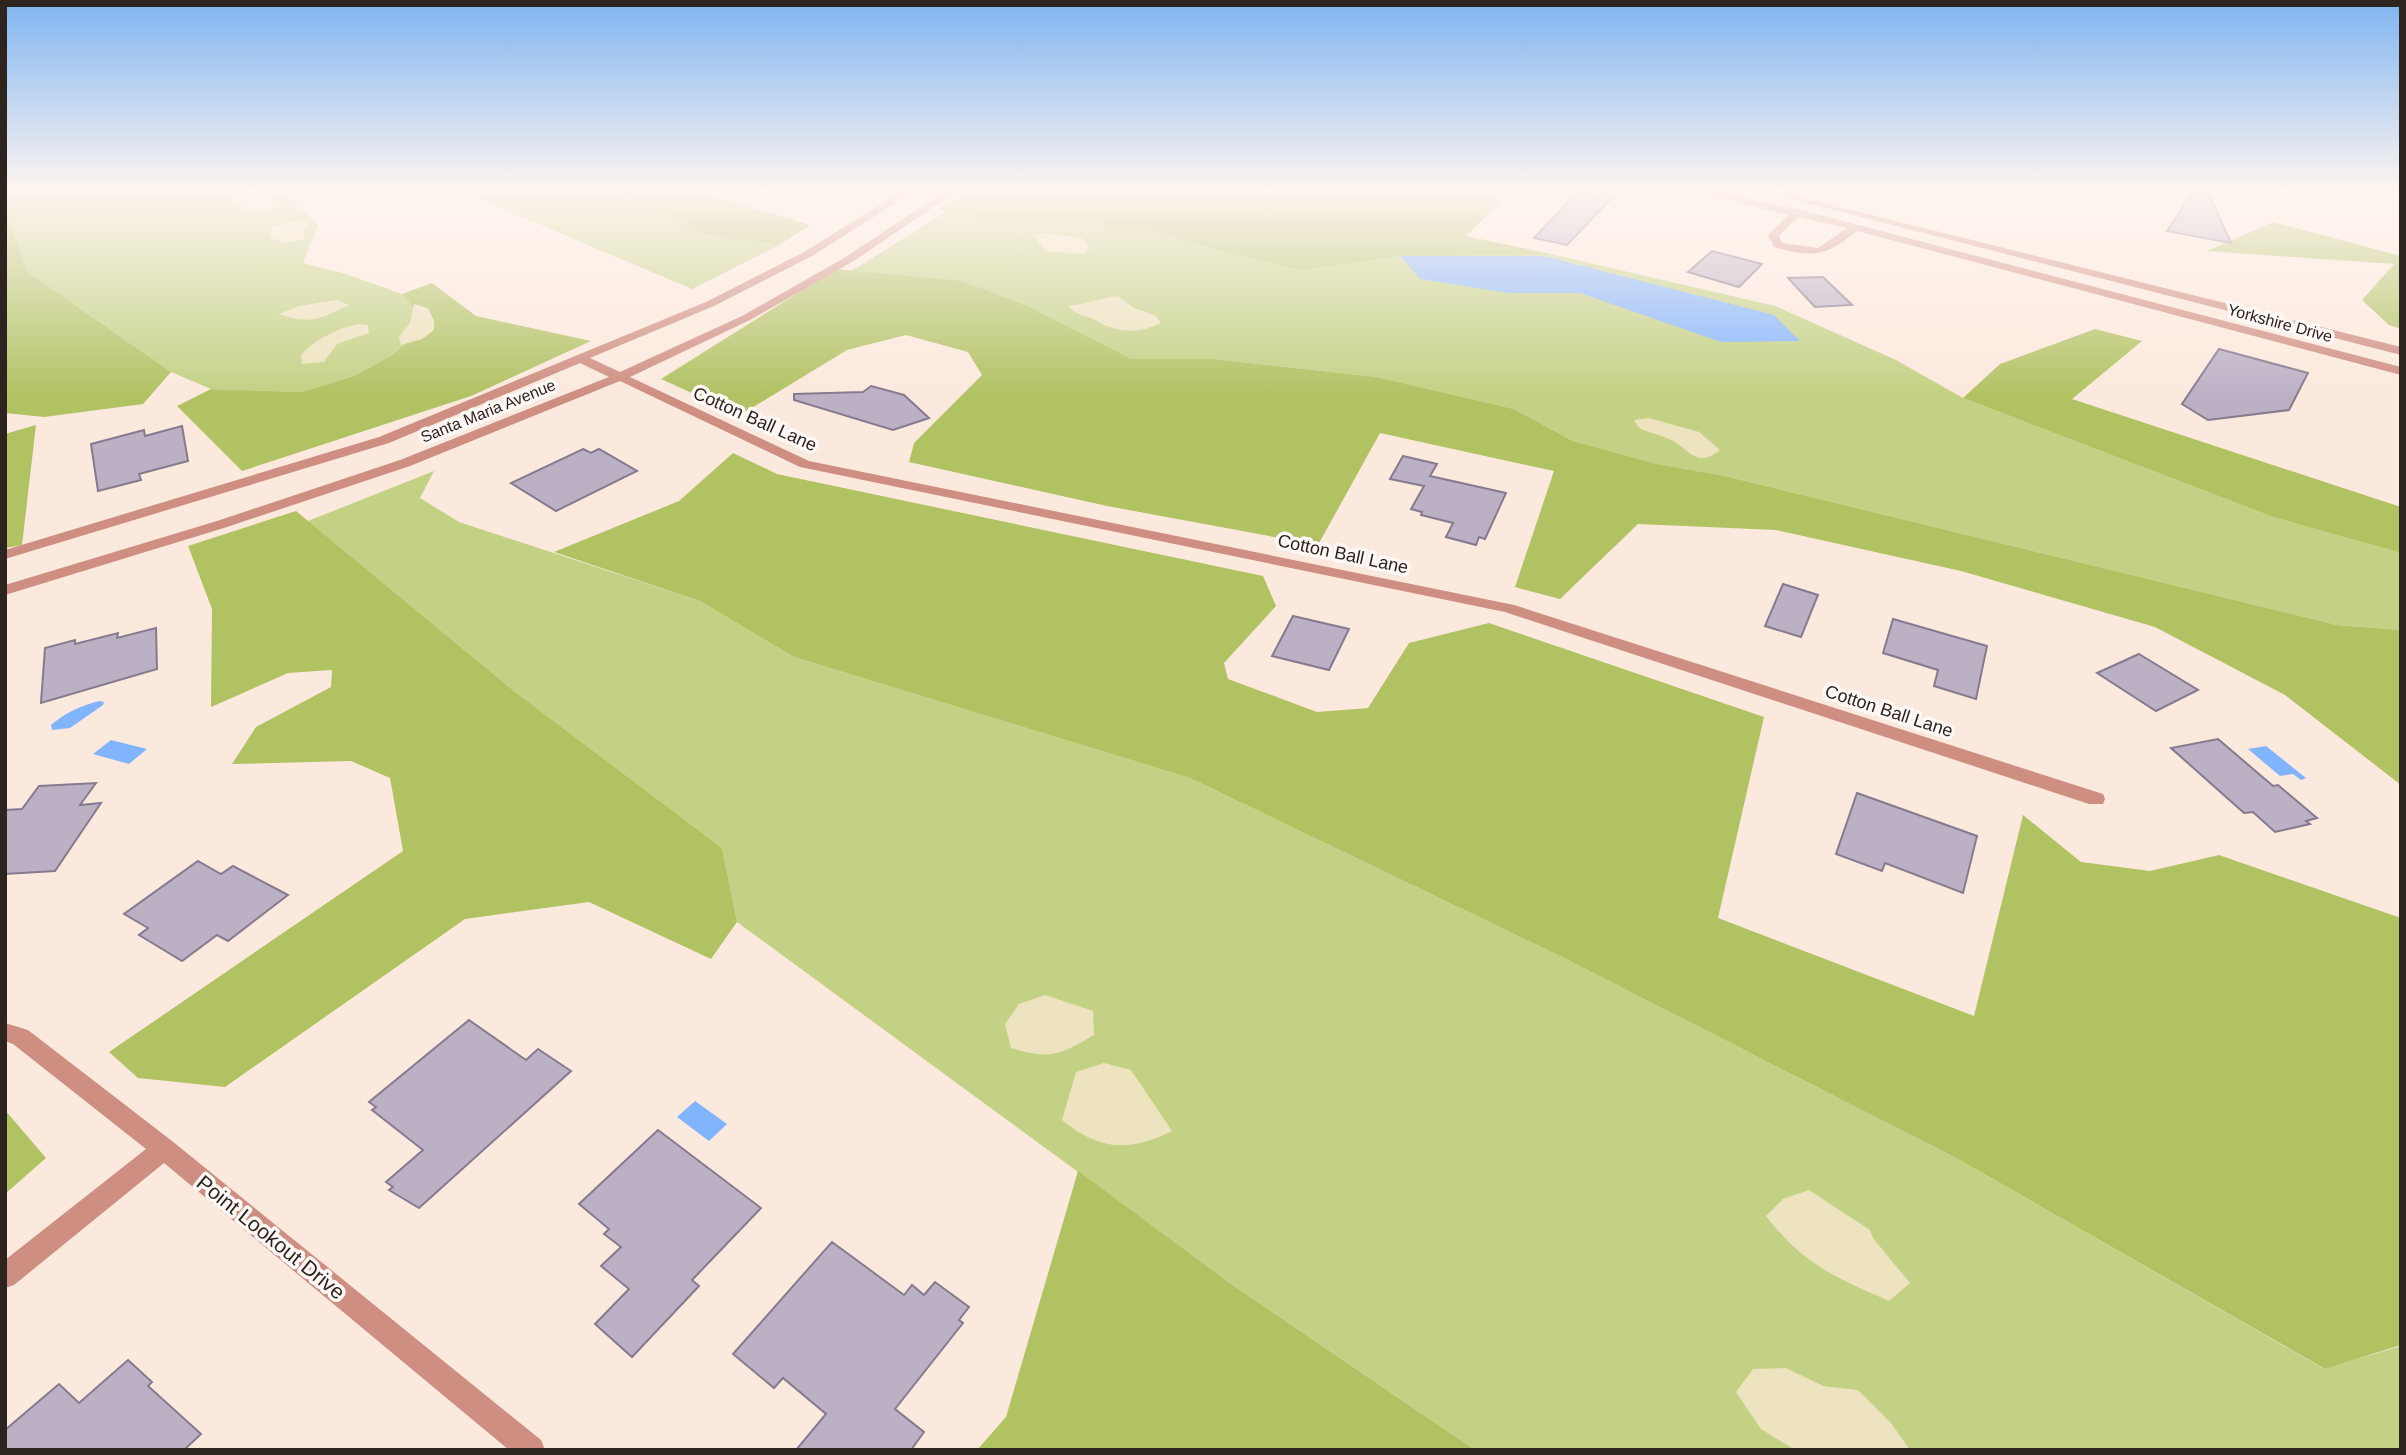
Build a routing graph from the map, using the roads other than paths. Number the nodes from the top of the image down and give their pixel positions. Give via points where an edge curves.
1 (796, 260) edge
2 (848, 260) edge
3 (1980, 260) edge
4 (2041, 260) edge
5 (2146, 286) junction
6 (2136, 301) junction
7 (2401, 351) edge
8 (582, 359) junction
9 (2401, 370) edge
10 (617, 378) junction
11 (384, 440) junction
12 (405, 463) junction
13 (5, 555) edge
14 (5, 590) edge
15 (2096, 799) dead end
16 (5, 1032) edge
17 (164, 1149) junction
18 (5, 1276) edge
19 (531, 1450) edge

1 - 8 street, Santa Maria Avenue via 710,304
2 - 10 street, Santa Maria Avenue via 746,318
3 - 6 street, Yorkshire Drive
4 - 5 street, Yorkshire Drive
5 - 6 street
5 - 7 street, Yorkshire Drive
6 - 9 street, Yorkshire Drive
8 - 10 street, Cotton Ball Lane
8 - 11 street, Santa Maria Avenue
10 - 12 street, Santa Maria Avenue
10 - 15 street, Cotton Ball Lane via 805,464 1507,608
11 - 12 street
11 - 13 street, Santa Maria Avenue
12 - 14 street, Santa Maria Avenue
16 - 17 street, Point Lookout Drive via 20,1037
17 - 18 street
17 - 19 street, Point Lookout Drive

